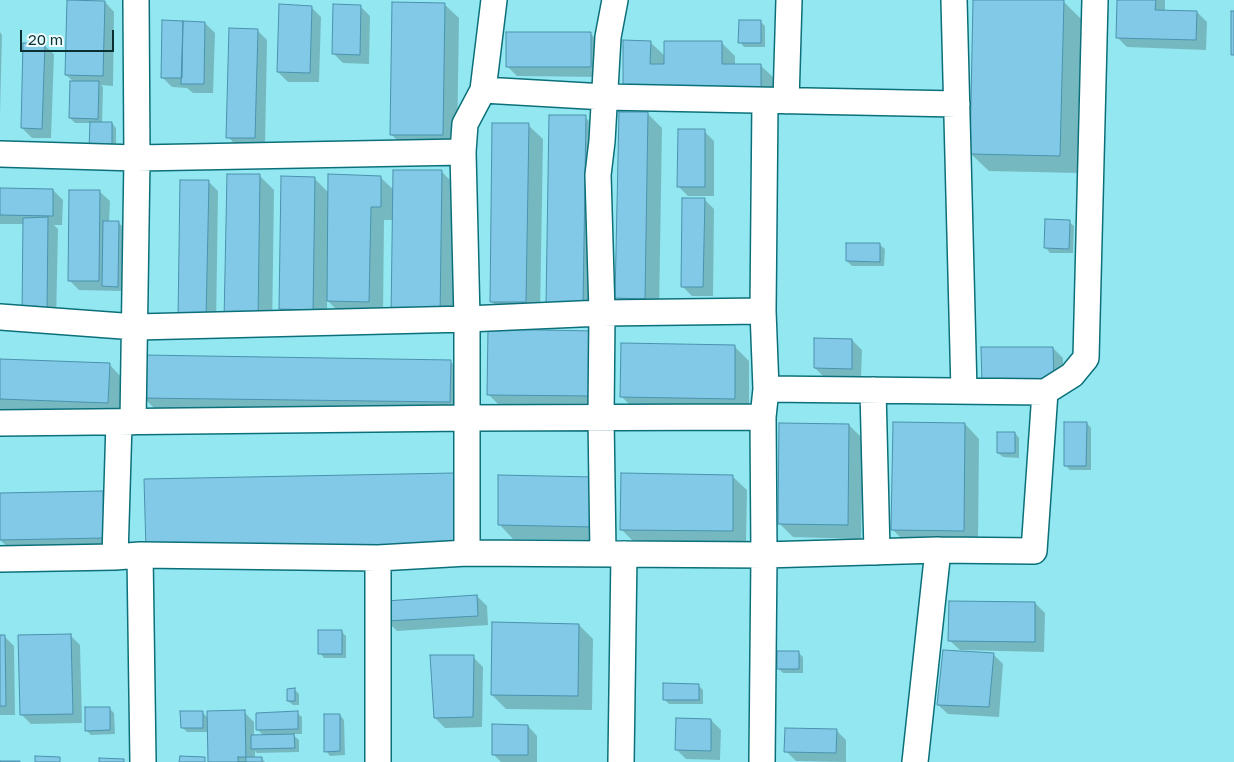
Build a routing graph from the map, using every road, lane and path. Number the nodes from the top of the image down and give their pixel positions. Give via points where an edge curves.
1 (136, 0) edge
2 (494, 0) edge
3 (615, 0) edge
4 (789, 0) edge
5 (954, 0) edge
6 (1095, 0) edge
7 (483, 90) junction
8 (605, 97) junction
9 (776, 101) junction
10 (957, 104) junction
11 (463, 152) junction
12 (0, 154) edge
13 (137, 158) junction
14 (763, 311) junction
15 (602, 313) junction
16 (0, 317) edge
17 (467, 319) junction
18 (136, 327) junction
19 (766, 389) junction
20 (873, 390) junction
21 (964, 392) junction
22 (1045, 392) junction
23 (601, 417) junction
24 (763, 417) junction
25 (468, 418) junction
26 (126, 422) junction
27 (0, 423) edge
28 (938, 550) junction
29 (876, 552) junction
30 (467, 553) junction
31 (614, 553) junction
32 (764, 555) junction
33 (128, 556) junction
34 (378, 558) junction
35 (0, 559) edge
36 (143, 762) edge
37 (378, 762) edge
38 (621, 762) edge
39 (762, 762) edge
40 (915, 762) edge

1 - 13 street
2 - 7 street
3 - 8 street via 608,37
4 - 9 street
5 - 10 street
6 - 22 street via 1086,358 1072,375
7 - 8 street
7 - 11 street via 465,124
8 - 9 street
8 - 15 street via 598,174
9 - 10 street
9 - 14 street
10 - 21 street
11 - 13 street
11 - 17 street
12 - 13 street
13 - 18 street
14 - 15 street
14 - 19 street
15 - 17 street
15 - 23 street
16 - 18 street
17 - 18 street
17 - 25 street
18 - 26 street
19 - 20 street
19 - 24 street
20 - 21 street
20 - 29 street
21 - 22 street
22 - 28 street via 1034,551
23 - 24 street
23 - 25 street
23 - 31 street
24 - 32 street
25 - 26 street
25 - 30 street
26 - 27 street
26 - 33 street
28 - 29 street
28 - 40 street
29 - 32 street
30 - 31 street
30 - 34 street
31 - 32 street
31 - 38 street
32 - 39 street
33 - 34 street
33 - 35 street
33 - 36 street
34 - 37 street

